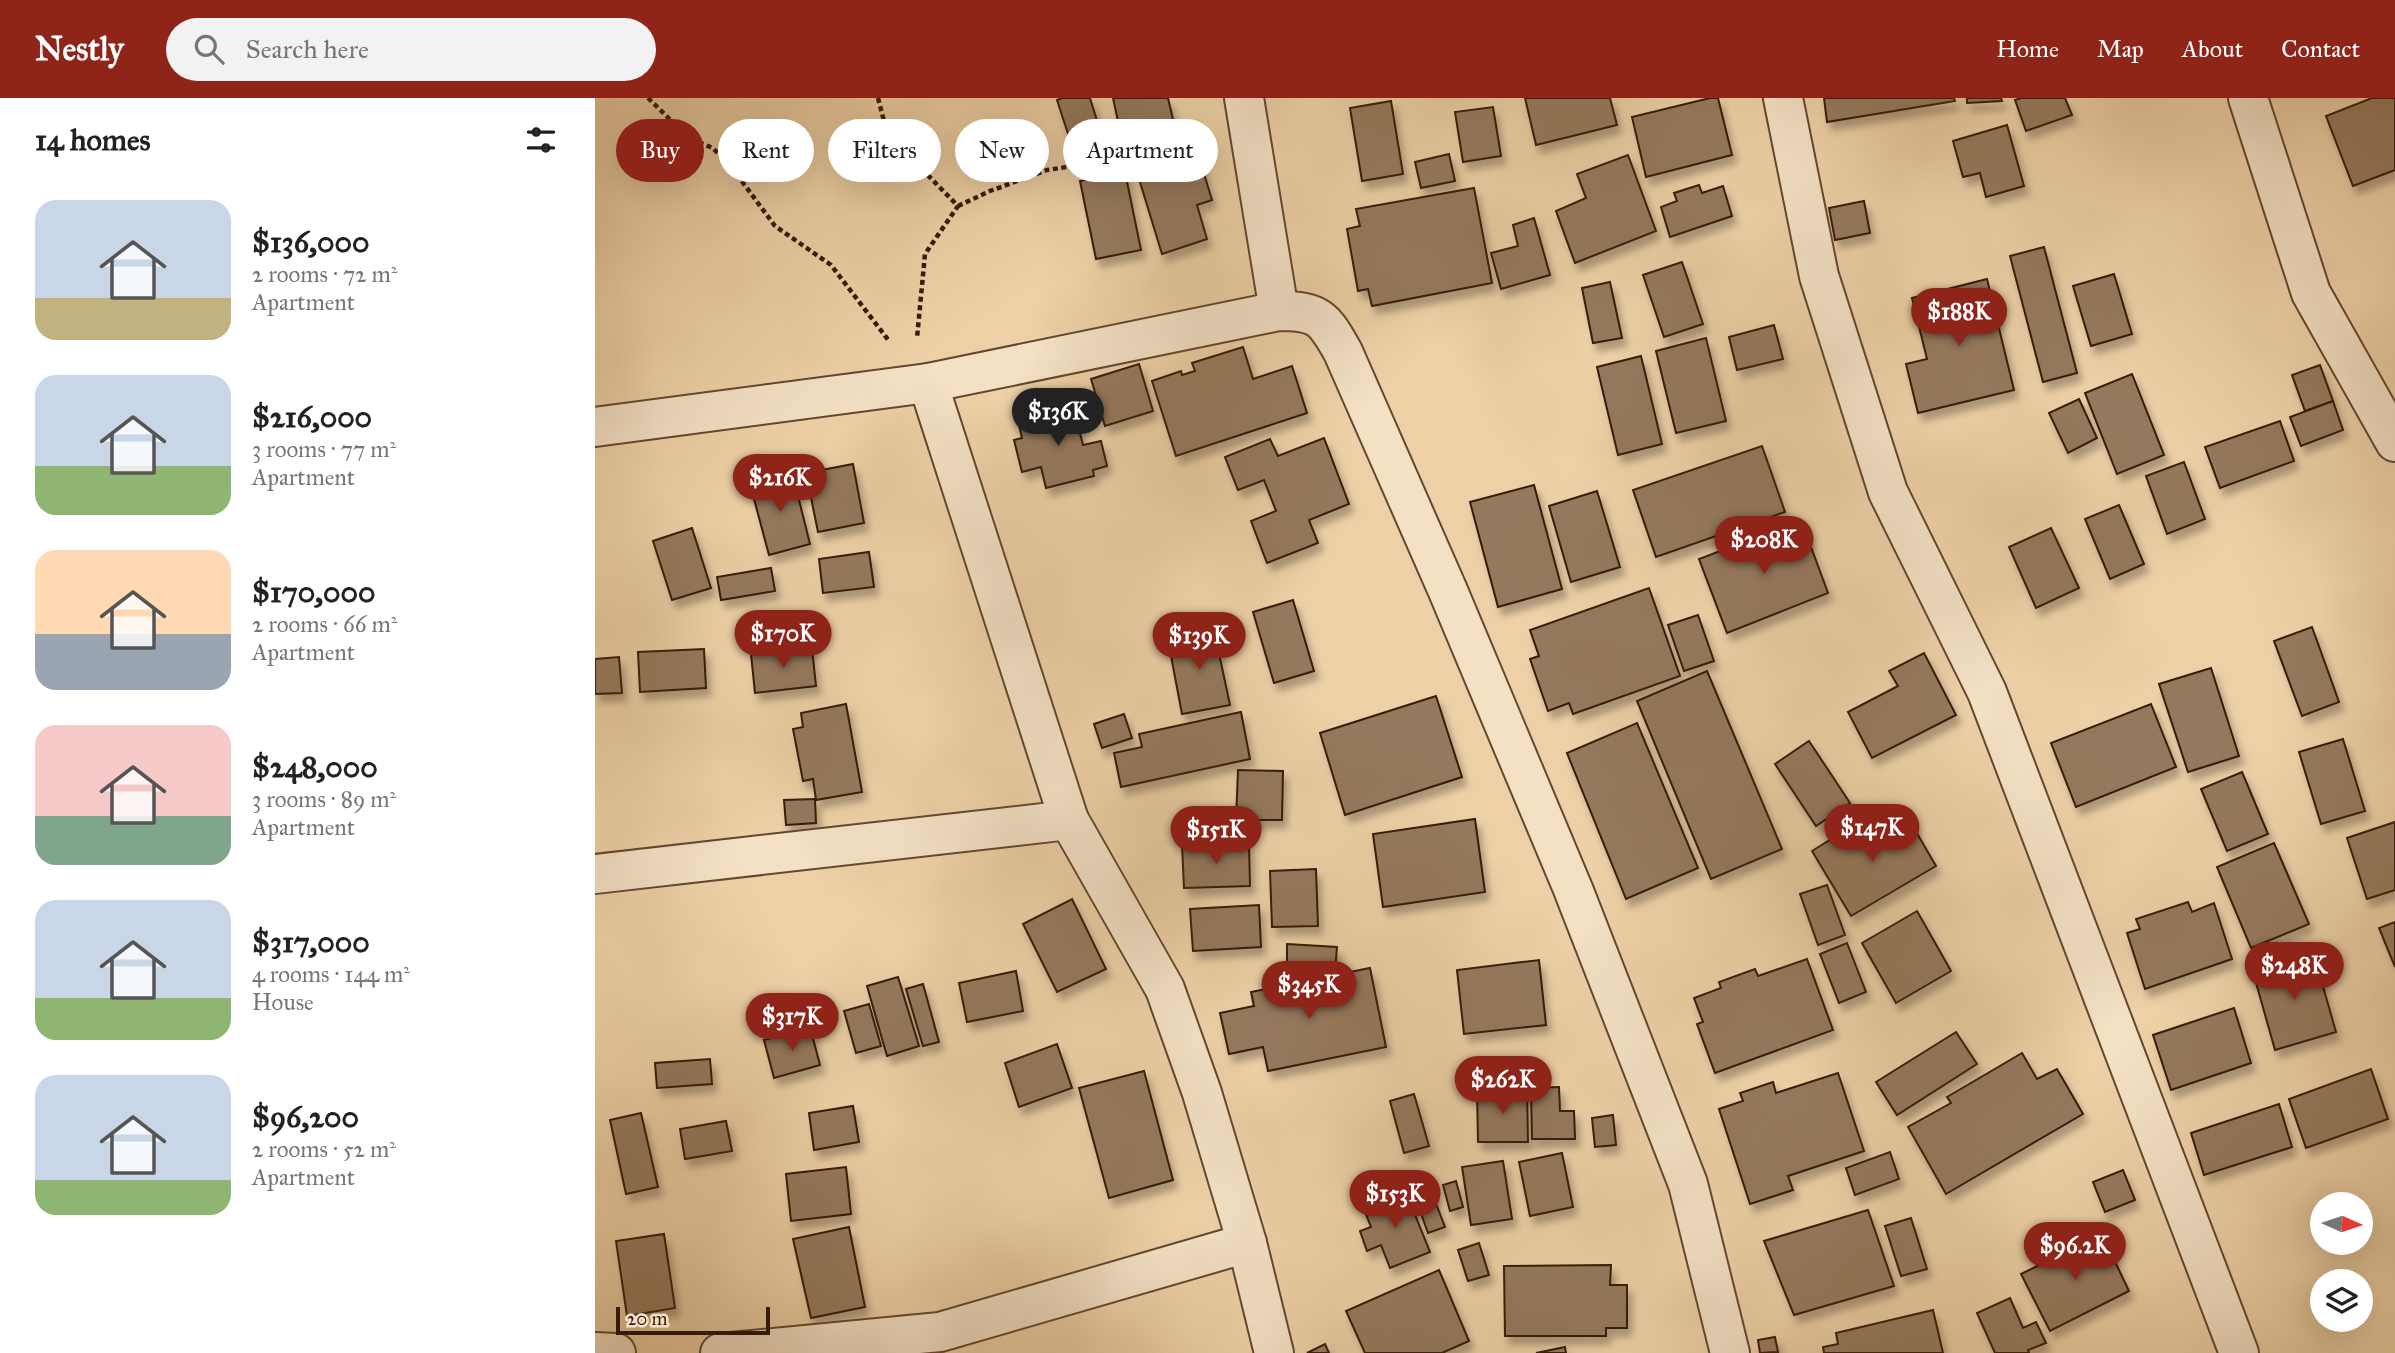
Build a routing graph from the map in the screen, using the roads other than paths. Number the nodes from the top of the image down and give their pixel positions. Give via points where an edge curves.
1 (1244, 98) edge
2 (1783, 98) edge
3 (2248, 98) edge
4 (1279, 311) junction
5 (928, 383) junction
6 (595, 427) edge
7 (2395, 442) edge
8 (1069, 820) junction
9 (595, 874) edge
10 (1247, 1244) junction
11 (595, 1352) edge
12 (616, 1353) edge
13 (720, 1353) edge
14 (1274, 1353) edge
15 (1730, 1353) edge
16 (2239, 1353) edge

1 - 4 street
2 - 16 street via 1819,276 1888,492 1987,692
3 - 7 street via 2311,293
4 - 5 street
4 - 15 street via 1303,311 1325,323 1333,334 1448,591 1573,889 1688,1184
5 - 6 street
5 - 8 street
8 - 9 street
8 - 10 street via 1165,989
10 - 13 street via 940,1332
10 - 14 street
11 - 12 street

